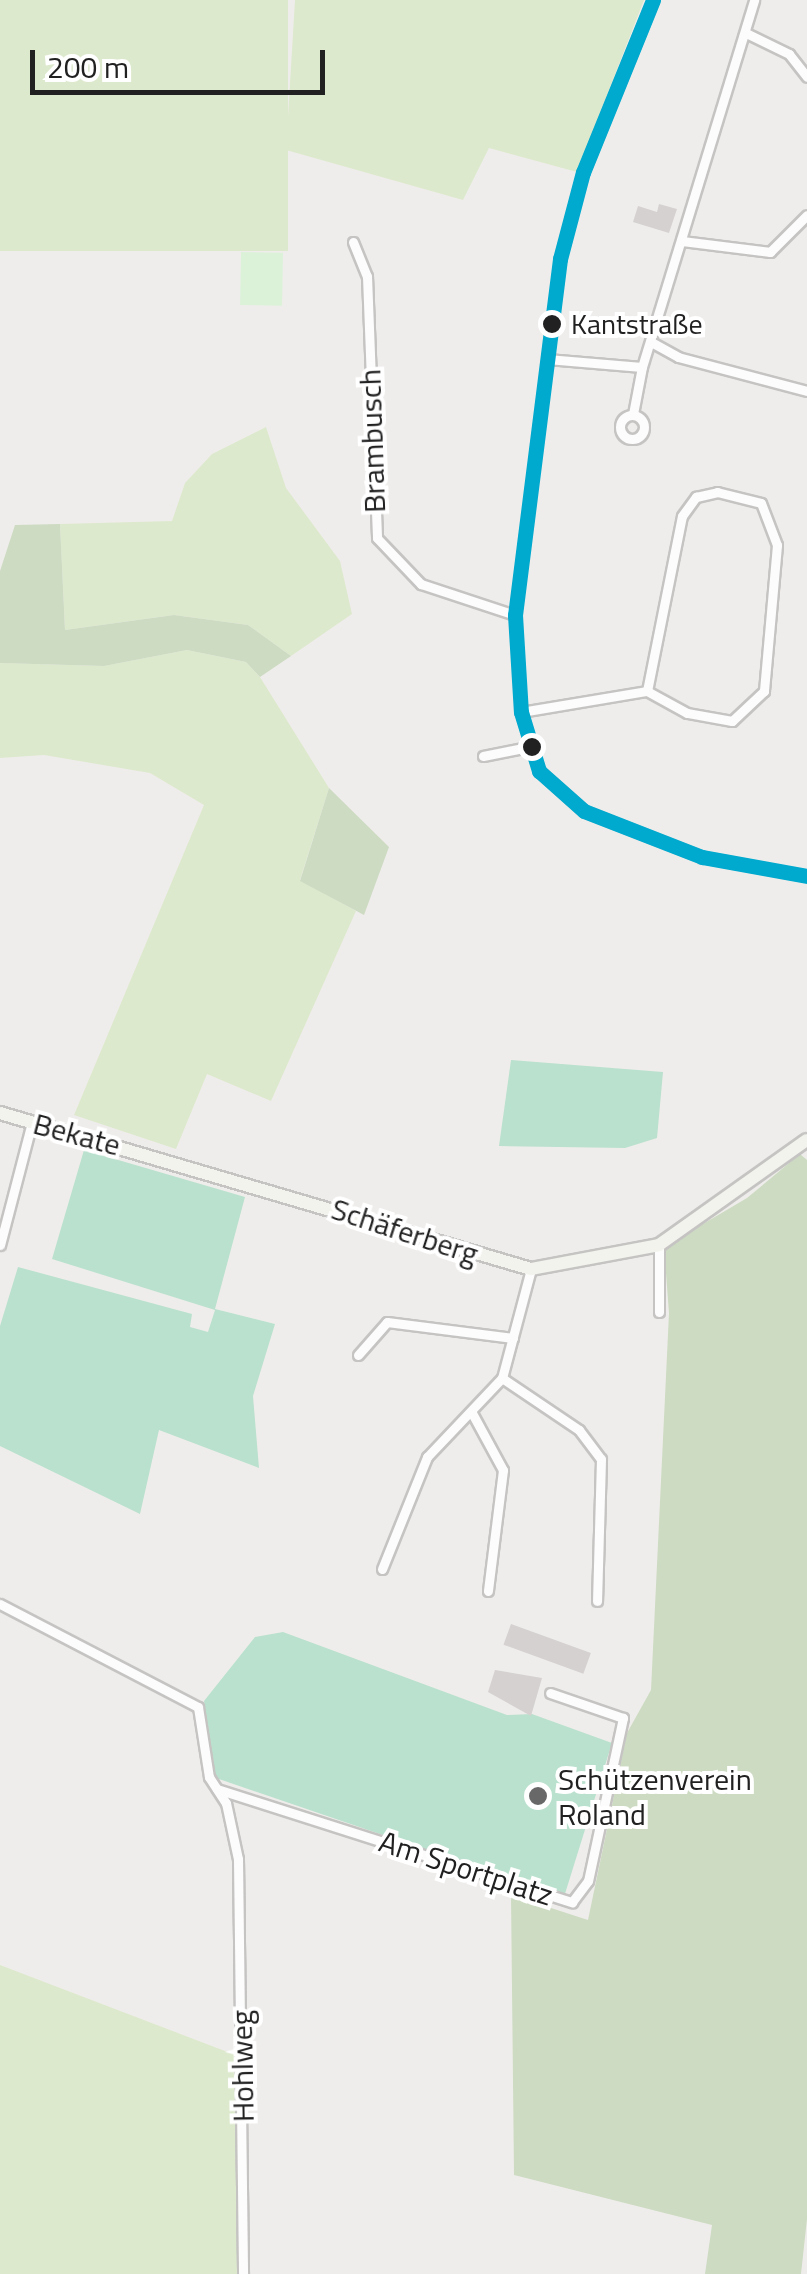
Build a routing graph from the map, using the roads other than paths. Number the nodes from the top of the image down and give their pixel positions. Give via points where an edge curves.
1 (652, 0) edge
2 (754, 0) edge
3 (746, 33) junction
4 (807, 77) edge
5 (807, 215) edge
6 (682, 241) junction
7 (353, 242) dead end
8 (653, 343) junction
9 (547, 359) junction
10 (642, 366) junction
11 (807, 391) edge
12 (633, 414) dead end
13 (515, 615) junction
14 (647, 691) junction
15 (520, 712) junction
16 (528, 747) junction
17 (483, 756) dead end
18 (807, 876) edge
19 (0, 1113) edge
20 (32, 1122) junction
21 (807, 1140) edge
22 (153, 1156) joint
23 (659, 1245) junction
24 (0, 1246) edge
25 (531, 1269) junction
26 (659, 1312) dead end
27 (514, 1338) junction
28 (358, 1355) dead end
29 (502, 1378) junction
30 (472, 1413) junction
31 (382, 1569) dead end
32 (488, 1591) dead end
33 (597, 1601) dead end
34 (0, 1604) edge
35 (550, 1694) dead end
36 (217, 1789) junction
37 (243, 2274) edge

1 - 9 street via 579,186
2 - 3 street
3 - 4 street via 789,54
3 - 6 street
5 - 6 street via 770,252
6 - 8 street
7 - 13 street, Brambusch via 368,276 377,538 421,584
8 - 10 street
8 - 11 street via 678,357
9 - 10 street
9 - 13 street
10 - 12 street
13 - 15 street
14 - 14 street via 688,505 718,492 762,503 777,544 758,704 717,722
14 - 15 street
15 - 16 street
16 - 17 street
16 - 18 street via 539,772 584,811 702,858
19 - 20 main road, Bekate
20 - 22 main road, Bekate
20 - 24 street
21 - 23 main road, Schäferberg
22 - 25 main road, Schäferberg
23 - 25 main road, Schäferberg
23 - 26 street
25 - 27 street
27 - 28 street via 387,1322
27 - 29 street
29 - 30 street
29 - 33 street via 579,1430 601,1459
30 - 31 street via 427,1456
30 - 32 street via 503,1470
34 - 36 street via 198,1708
35 - 36 street, Am Sportplatz via 623,1718 588,1881 572,1902
36 - 37 street, Hohlweg via 238,1859

